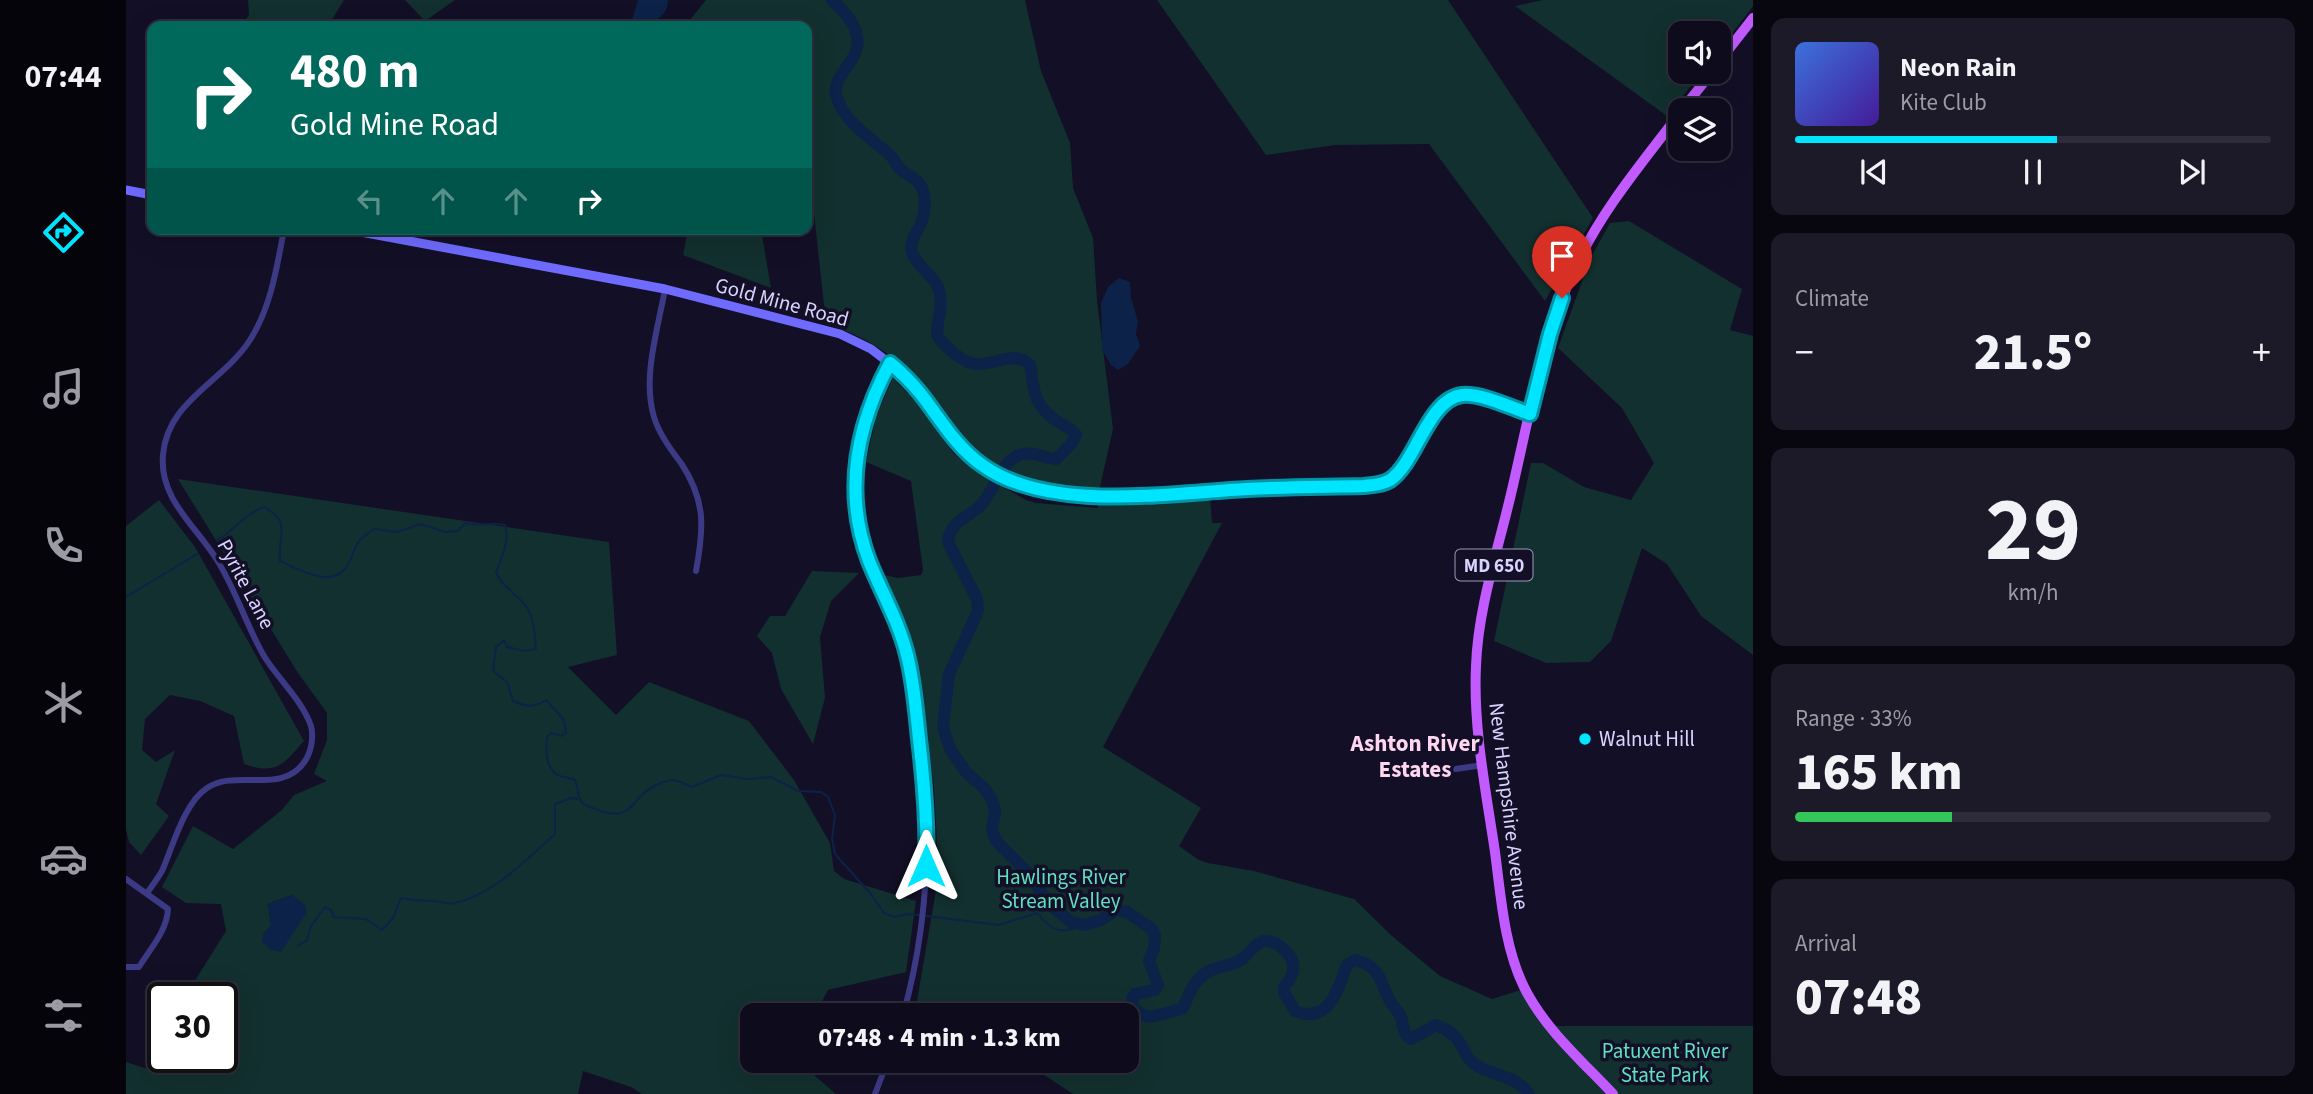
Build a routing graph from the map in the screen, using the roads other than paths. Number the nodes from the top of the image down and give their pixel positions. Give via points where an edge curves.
1 (1753, 18) edge
2 (1731, 46) edge
3 (1703, 84) edge
4 (1692, 98) edge
5 (1668, 129) edge
6 (126, 190) edge
7 (147, 194) edge
8 (283, 235) edge
9 (377, 235) edge
10 (665, 289) junction
11 (890, 363) junction
12 (1530, 414) junction
13 (696, 571) dead end
14 (1483, 765) junction
15 (1421, 774) dead end
16 (126, 879) edge
17 (147, 893) junction
18 (126, 967) edge
19 (906, 1003) edge
20 (883, 1073) edge
21 (875, 1094) edge
22 (1612, 1094) edge

1 - 2 main road
3 - 4 main road, New Hampshire Avenue / MD 650
5 - 12 main road, New Hampshire Avenue / MD 650 via 1612,204 1581,256 1555,321
6 - 7 street
8 - 17 street, Pyrite Lane via 265,310 251,339 173,420 163,453 163,477 179,510 224,572 262,654 302,708 312,728 312,744 292,775 227,781 192,801
9 - 10 street, Gold Mine Road
10 - 11 street, Gold Mine Road via 840,334
10 - 13 street via 650,402 661,435 699,499 703,529
11 - 12 street, Gold Mine Road via 920,393 961,447 988,470 1043,491 1097,495 1373,485 1397,474 1438,412 1453,398 1473,396
11 - 19 street via 862,429 856,495 866,552 900,632 911,677 926,823 924,908
12 - 14 main road, New Hampshire Avenue / MD 650 via 1479,638 1476,697
14 - 15 street
14 - 22 main road, New Hampshire Avenue / MD 650 via 1503,916 1518,972 1543,1017
16 - 17 street
17 - 18 street via 168,909 167,919 139,967
20 - 21 street

